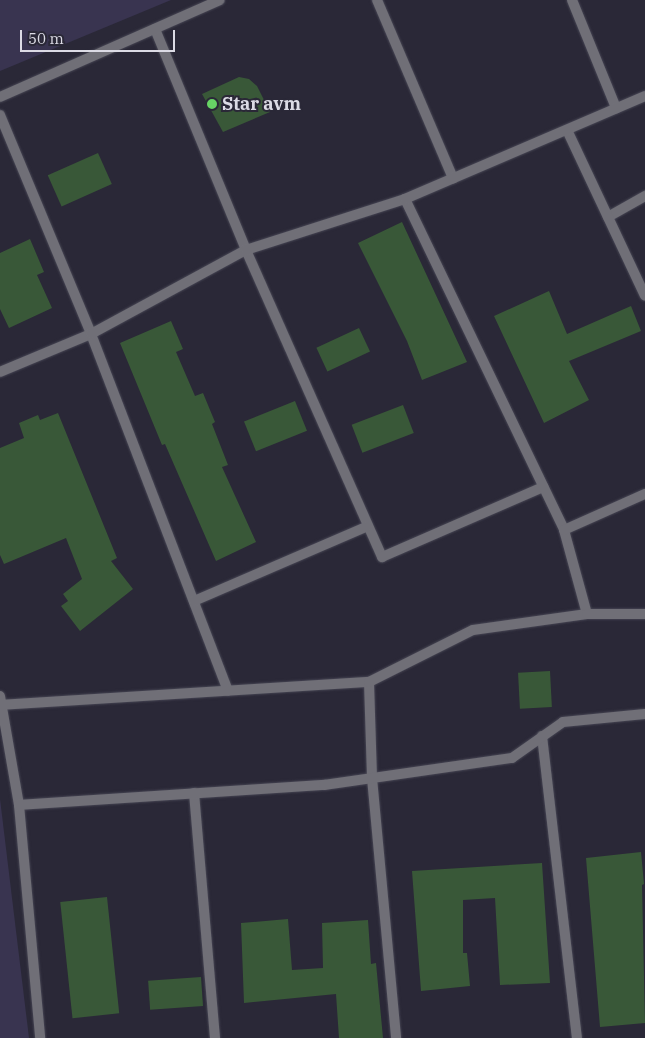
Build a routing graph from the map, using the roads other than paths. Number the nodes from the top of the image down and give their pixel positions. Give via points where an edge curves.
1 (378, 0) edge
2 (572, 0) edge
3 (217, 1) edge
4 (155, 29) junction
5 (645, 96) edge
6 (0, 97) edge
7 (616, 108) junction
8 (0, 115) edge
9 (567, 130) junction
10 (453, 178) junction
11 (645, 196) edge
12 (405, 199) junction
13 (608, 217) junction
14 (246, 250) junction
15 (645, 296) edge
16 (91, 334) junction
17 (0, 372) edge
18 (543, 487) junction
19 (645, 494) edge
20 (368, 526) junction
21 (564, 530) junction
22 (194, 600) junction
23 (587, 614) junction
24 (645, 614) edge
25 (369, 682) junction
26 (228, 691) junction
27 (1, 702) edge
28 (645, 714) edge
29 (542, 736) junction
30 (372, 778) junction
31 (194, 793) junction
32 (19, 805) junction
33 (40, 1038) edge
34 (215, 1038) edge
35 (396, 1038) edge
36 (577, 1038) edge

1 - 10 street
2 - 7 street
3 - 4 street
4 - 6 street
4 - 14 street
5 - 7 street
7 - 9 street
8 - 16 street
9 - 10 street
9 - 13 street
10 - 12 street
11 - 13 street
12 - 14 street
12 - 18 street
13 - 15 street
14 - 16 street
14 - 20 street
16 - 17 street
16 - 22 street
18 - 20 street via 382,557
18 - 21 street
19 - 21 street
20 - 22 street
21 - 23 street
22 - 26 street
23 - 24 street
23 - 25 street via 473,630
25 - 26 street
25 - 30 street
26 - 27 street
27 - 32 street
28 - 29 street via 563,722
29 - 30 street via 512,758
29 - 36 street
30 - 31 street via 324,785
30 - 35 street
31 - 32 street
31 - 34 street
32 - 33 street

